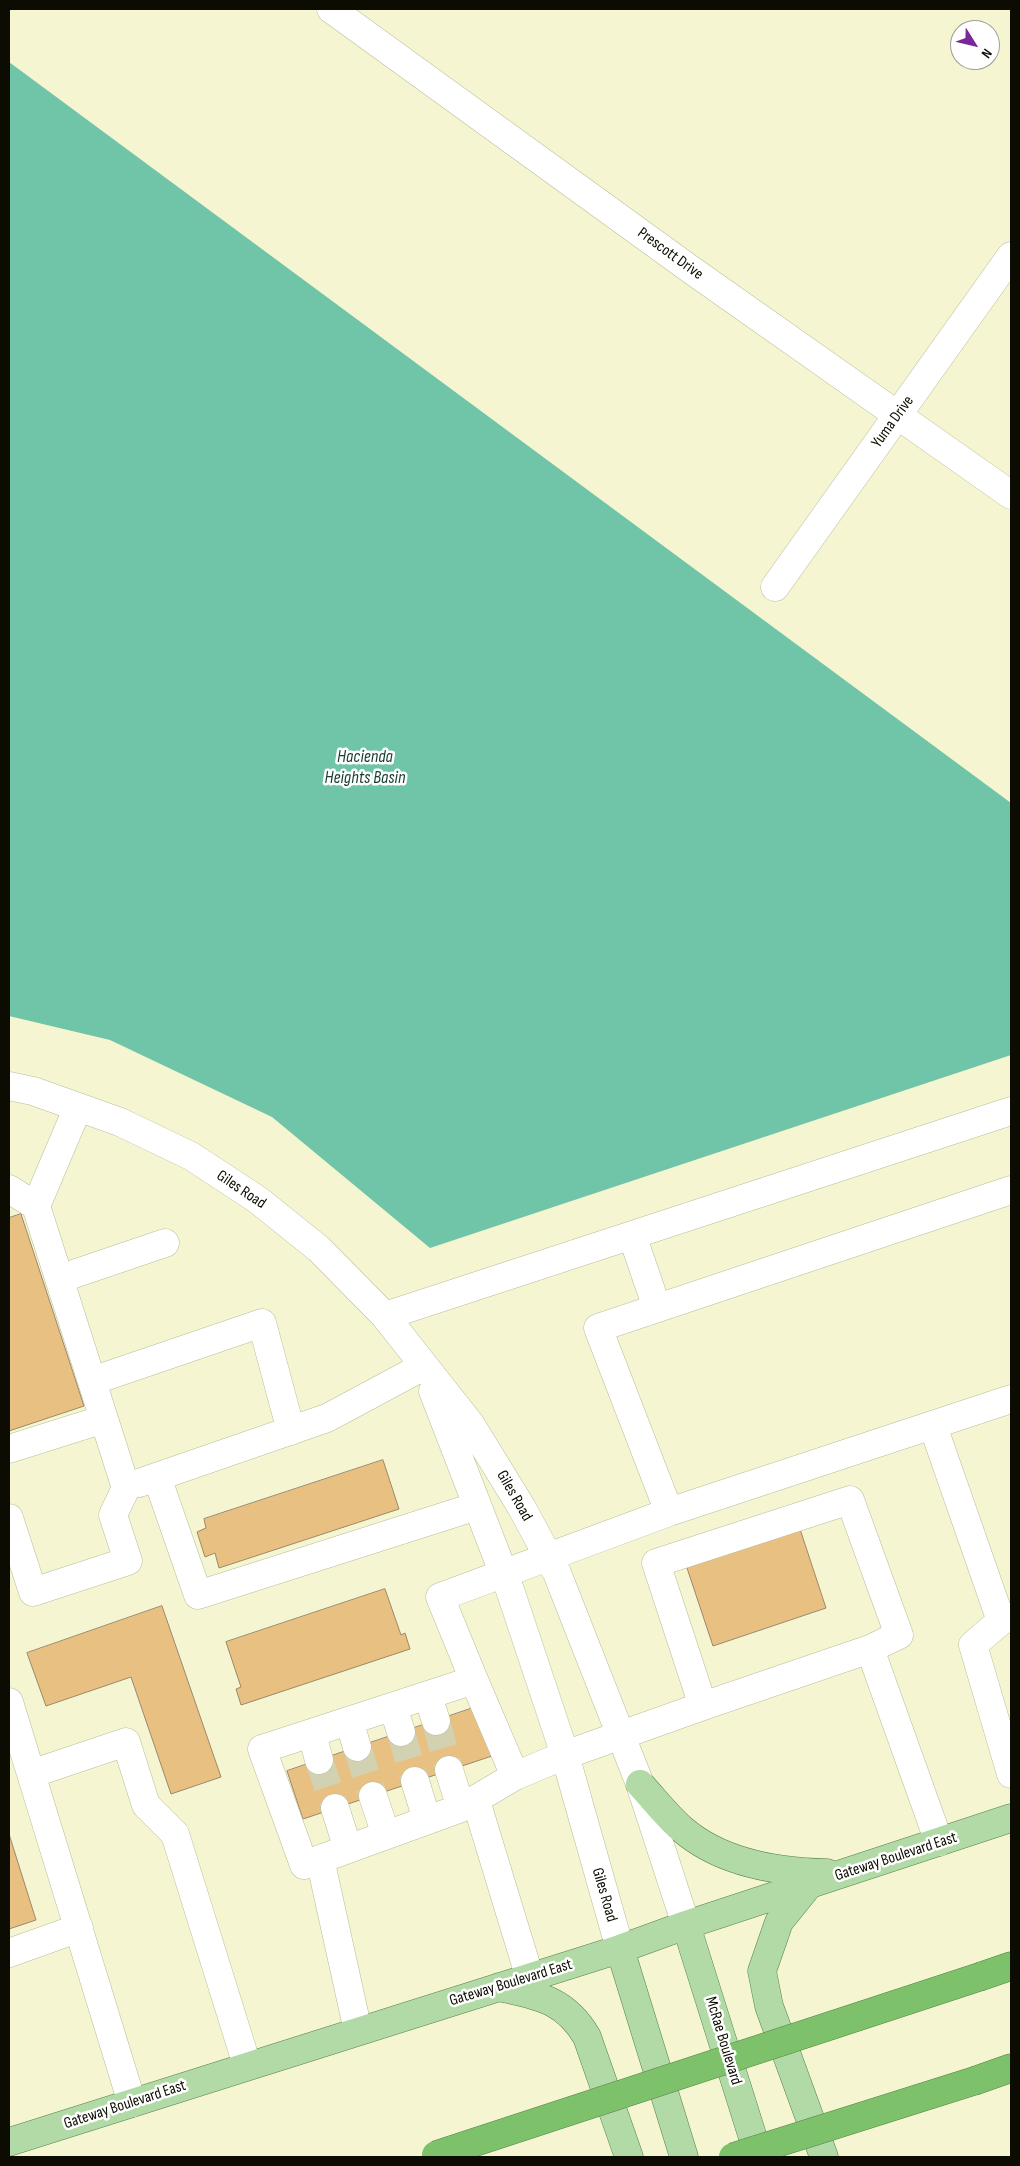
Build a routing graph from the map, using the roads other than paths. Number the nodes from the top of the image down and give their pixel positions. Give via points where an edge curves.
1 (331, 9) edge
2 (1011, 256) edge
3 (898, 415) junction
4 (1011, 495) edge
5 (775, 587) dead end
6 (9, 1086) edge
7 (78, 1107) junction
8 (1011, 1111) edge
9 (9, 1190) edge
10 (1011, 1190) edge
11 (36, 1206) junction
12 (632, 1235) junction
13 (165, 1243) dead end
14 (59, 1279) junction
15 (657, 1308) junction
16 (385, 1316) junction
17 (424, 1366) junction
18 (92, 1381) junction
19 (1011, 1399) edge
20 (104, 1419) junction
21 (933, 1426) junction
22 (290, 1431) junction
23 (9, 1449) edge
24 (157, 1477) junction
25 (126, 1488) junction
26 (477, 1506) junction
27 (669, 1512) junction
28 (9, 1518) edge
29 (547, 1556) junction
30 (504, 1574) junction
31 (1006, 1619) edge
32 (870, 1648) junction
33 (474, 1680) junction
34 (9, 1702) edge
35 (703, 1706) junction
36 (393, 1707) junction
37 (349, 1721) junction
38 (401, 1732) tunnel mouth
39 (312, 1734) junction
40 (620, 1736) junction
41 (357, 1747) tunnel mouth
42 (565, 1754) junction
43 (319, 1760) tunnel mouth
44 (449, 1770) tunnel mouth
45 (31, 1774) junction
46 (1011, 1774) edge
47 (515, 1776) junction
48 (415, 1782) tunnel mouth
49 (640, 1784) junction
50 (374, 1796) tunnel mouth
51 (468, 1804) junction
52 (335, 1808) tunnel mouth
53 (1011, 1818) edge
54 (427, 1820) junction
55 (386, 1835) junction
56 (939, 1842) junction
57 (348, 1849) junction
58 (320, 1859) junction
59 (846, 1873) junction
60 (808, 1886) junction
61 (686, 1925) junction
62 (79, 1928) junction
63 (620, 1949) junction
64 (9, 1953) edge
65 (1011, 1966) edge
66 (530, 1978) junction
67 (499, 1988) junction
68 (358, 2031) junction
69 (247, 2065) junction
70 (1011, 2068) edge
71 (132, 2103) junction
72 (9, 2142) edge
73 (433, 2156) edge
74 (629, 2157) edge
75 (684, 2157) edge
76 (733, 2157) edge
77 (759, 2157) edge
78 (824, 2157) edge

1 - 3 street, Prescott Drive
2 - 3 street, Yuma Drive
3 - 4 street, Prescott Drive
3 - 5 street, Yuma Drive
6 - 7 street, Giles Road
7 - 11 street
7 - 16 street, Giles Road via 120,1122 191,1156 258,1200 319,1248
8 - 12 street
9 - 11 street
10 - 15 street
11 - 14 street
12 - 15 street
12 - 16 street
13 - 14 street
14 - 18 street
15 - 27 street via 598,1328
16 - 17 street, Giles Road
17 - 22 street via 327,1418
17 - 26 street, Giles Road
17 - 29 street, Giles Road via 471,1425
18 - 20 street
18 - 22 street via 262,1323
19 - 21 street
20 - 23 street
20 - 25 street
21 - 27 street
21 - 31 street
22 - 24 street
24 - 25 street
24 - 26 street via 198,1595
25 - 28 street via 113,1515 128,1560 33,1592
26 - 30 street, Giles Road
27 - 29 street
29 - 30 street
29 - 40 street, Giles Road via 557,1573
30 - 33 street via 440,1597
30 - 42 street, Giles Road
31 - 46 street via 973,1646
32 - 35 street
32 - 35 street via 898,1636 850,1500 656,1563
32 - 56 street
33 - 36 street via 432,1708
33 - 47 street
34 - 45 street
35 - 40 street
36 - 37 street
36 - 38 street
37 - 39 street
37 - 41 street
39 - 43 street
39 - 58 street via 262,1750 304,1865
40 - 42 street
40 - 49 street, Giles Road
42 - 47 street
42 - 63 street, Giles Road
44 - 51 street
45 - 62 street
45 - 69 street via 126,1742 146,1805 175,1834
47 - 51 street
48 - 54 street
49 - 59 main road via 682,1829 714,1851 758,1865 796,1872
49 - 61 street, Giles Road
50 - 55 street
51 - 54 street
51 - 66 street
52 - 57 street
53 - 56 main road, Gateway Boulevard East
54 - 55 street
55 - 57 street
56 - 59 main road, Gateway Boulevard East
57 - 58 street
58 - 68 street
59 - 60 main road, Gateway Boulevard East
60 - 61 main road, Gateway Boulevard East
60 - 78 main road via 779,1922 762,1971 769,2006
61 - 63 main road, Gateway Boulevard East
61 - 77 main road, McRae Boulevard
62 - 64 street
62 - 71 street
63 - 66 main road, Gateway Boulevard East
63 - 75 main road
65 - 73 highway, bridge
66 - 67 main road, Gateway Boulevard East
67 - 68 main road, Gateway Boulevard East
67 - 74 main road via 557,2004 567,2010 582,2028
68 - 69 main road, Gateway Boulevard East
69 - 71 main road, Gateway Boulevard East
70 - 76 highway, bridge
71 - 72 main road, Gateway Boulevard East

